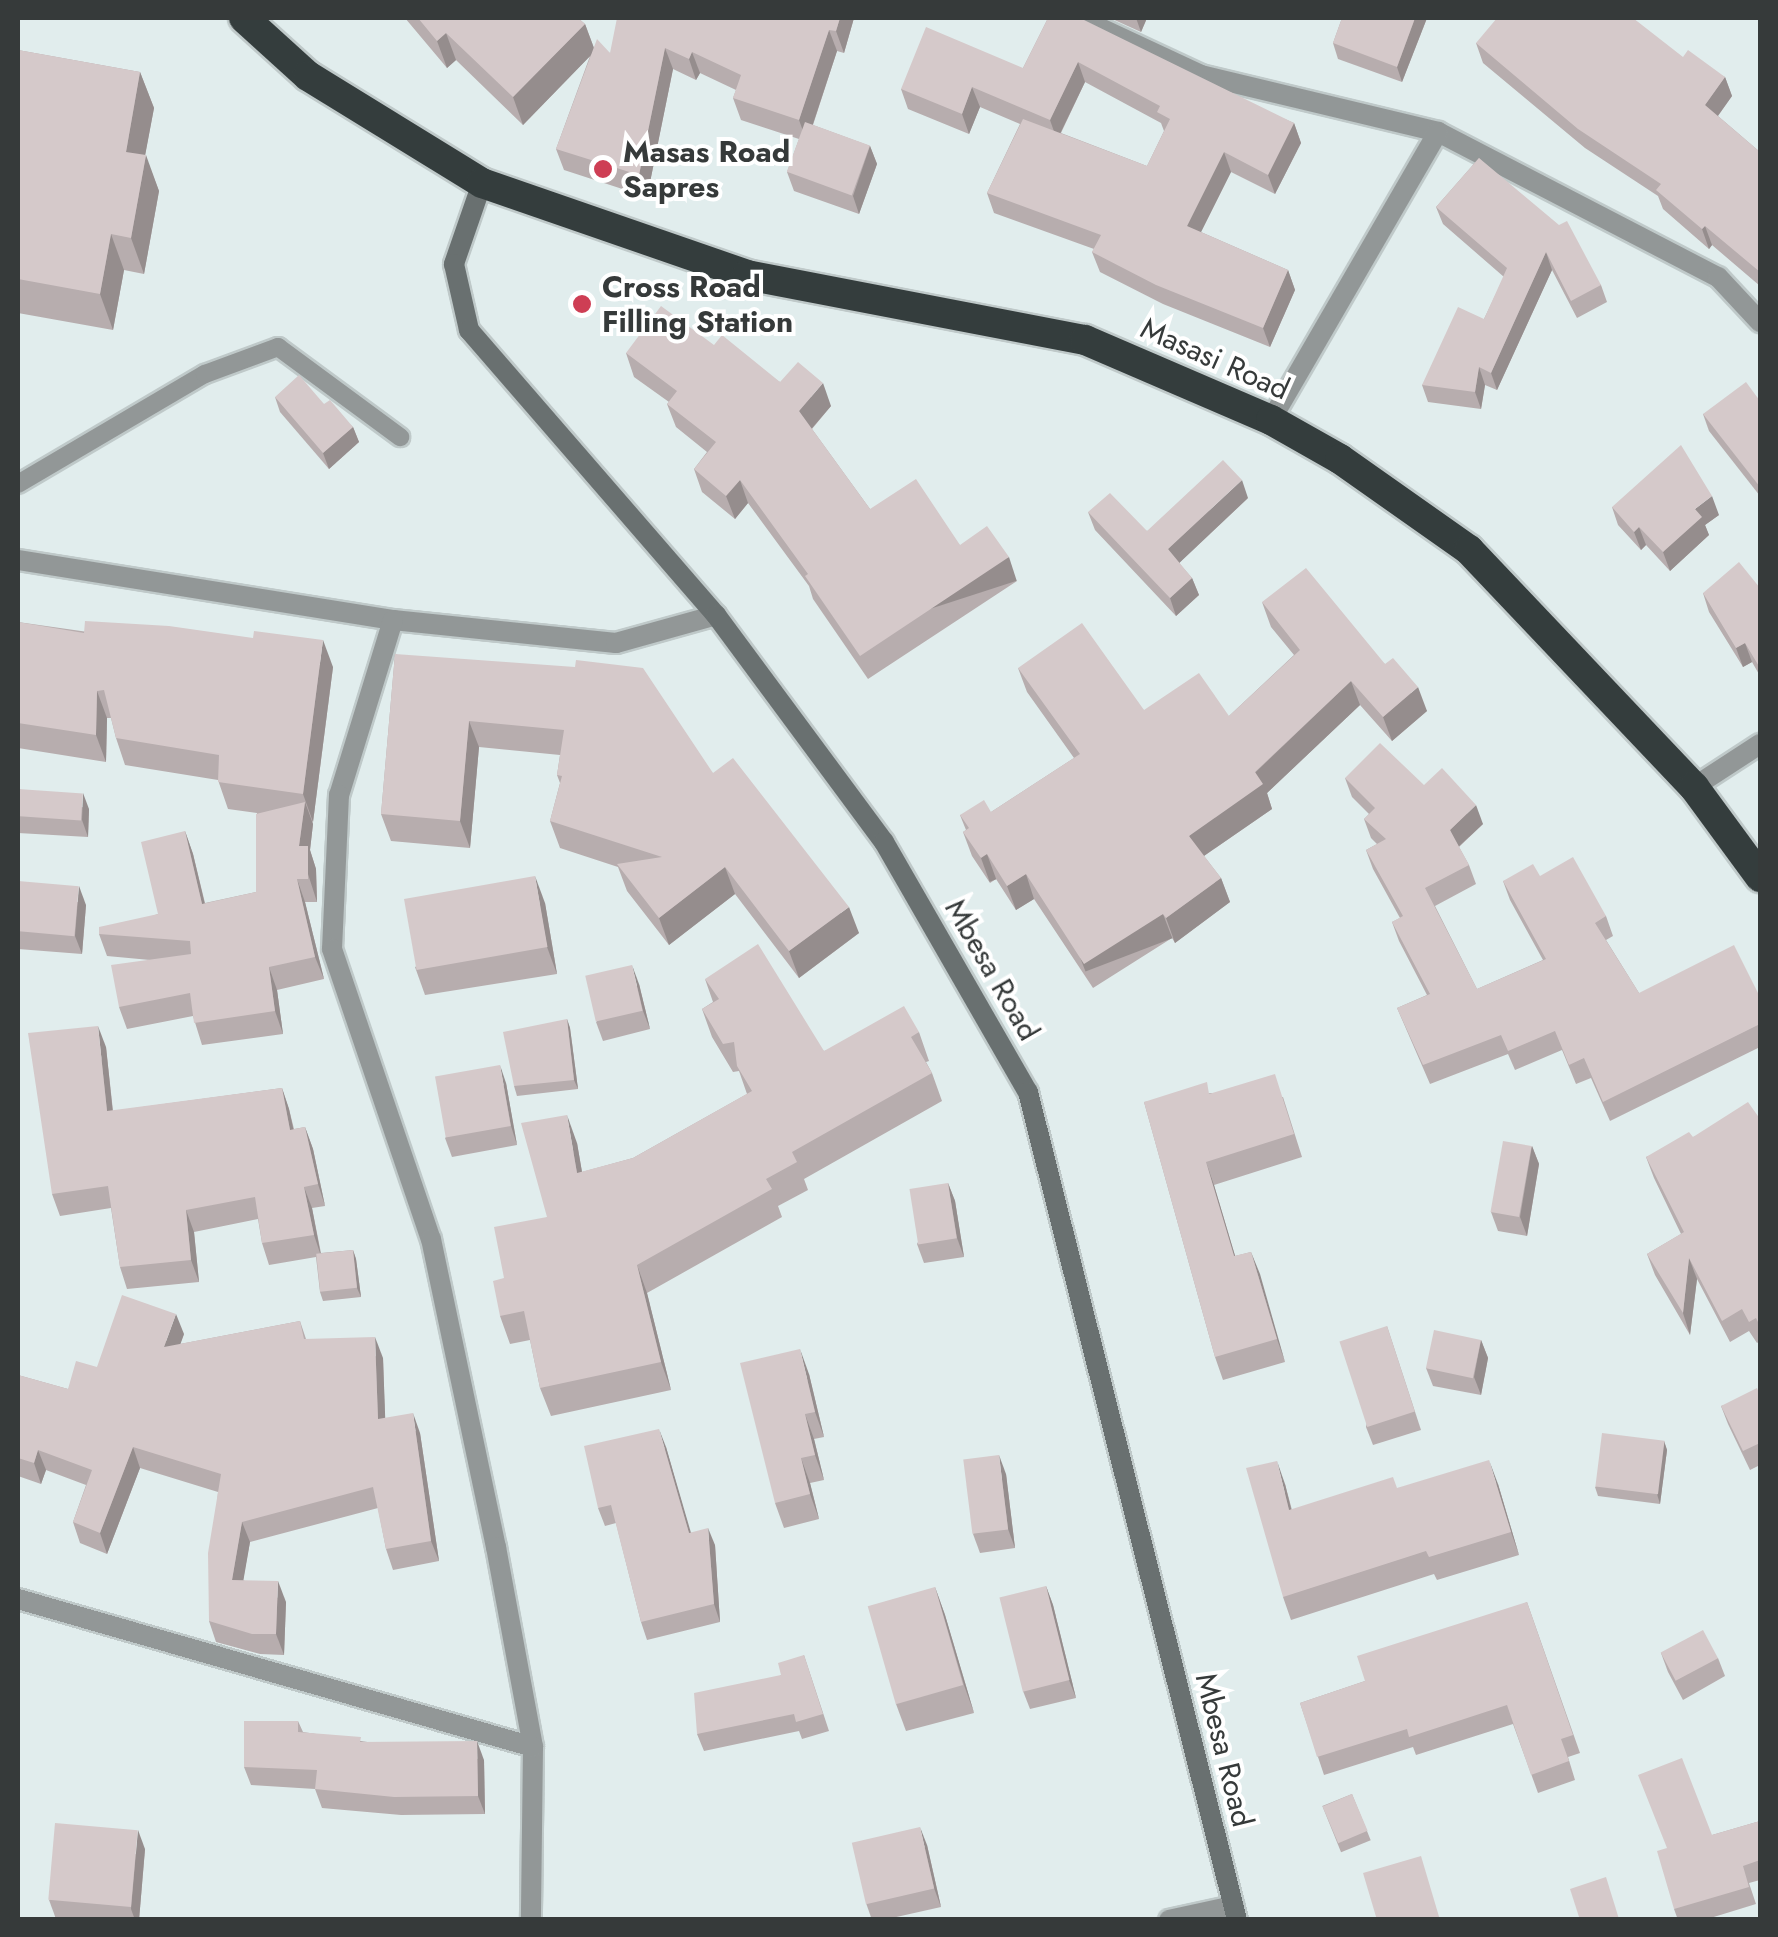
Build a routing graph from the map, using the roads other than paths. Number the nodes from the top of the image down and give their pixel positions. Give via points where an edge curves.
1 (244, 18) edge
2 (1079, 18) edge
3 (1438, 132) junction
4 (482, 182) junction
5 (1760, 322) edge
6 (1271, 420) junction
7 (400, 437) dead end
8 (18, 484) edge
9 (18, 560) edge
10 (716, 615) junction
11 (393, 620) junction
12 (1760, 744) edge
13 (1694, 787) junction
14 (1760, 877) edge
15 (18, 1600) edge
16 (534, 1746) junction
17 (1235, 1913) edge
18 (531, 1920) edge
19 (1169, 1920) edge

1 - 4 highway, Masasi Road via 308,76
2 - 3 street via 1201,75
3 - 5 street via 1718,277
3 - 6 street
4 - 6 highway, Masasi Road via 747,275 1085,340
4 - 10 main road, Mbesa Road via 454,264 469,330
6 - 13 highway, Masasi Road via 1340,459 1469,550
7 - 8 lane via 278,347 205,374
9 - 11 street
10 - 11 street via 616,643
10 - 17 main road, Mbesa Road via 884,842 1028,1092
11 - 16 street via 339,795 332,949 432,1239
12 - 13 street
13 - 14 highway, Masasi Road
15 - 16 street
16 - 18 street
17 - 19 street

